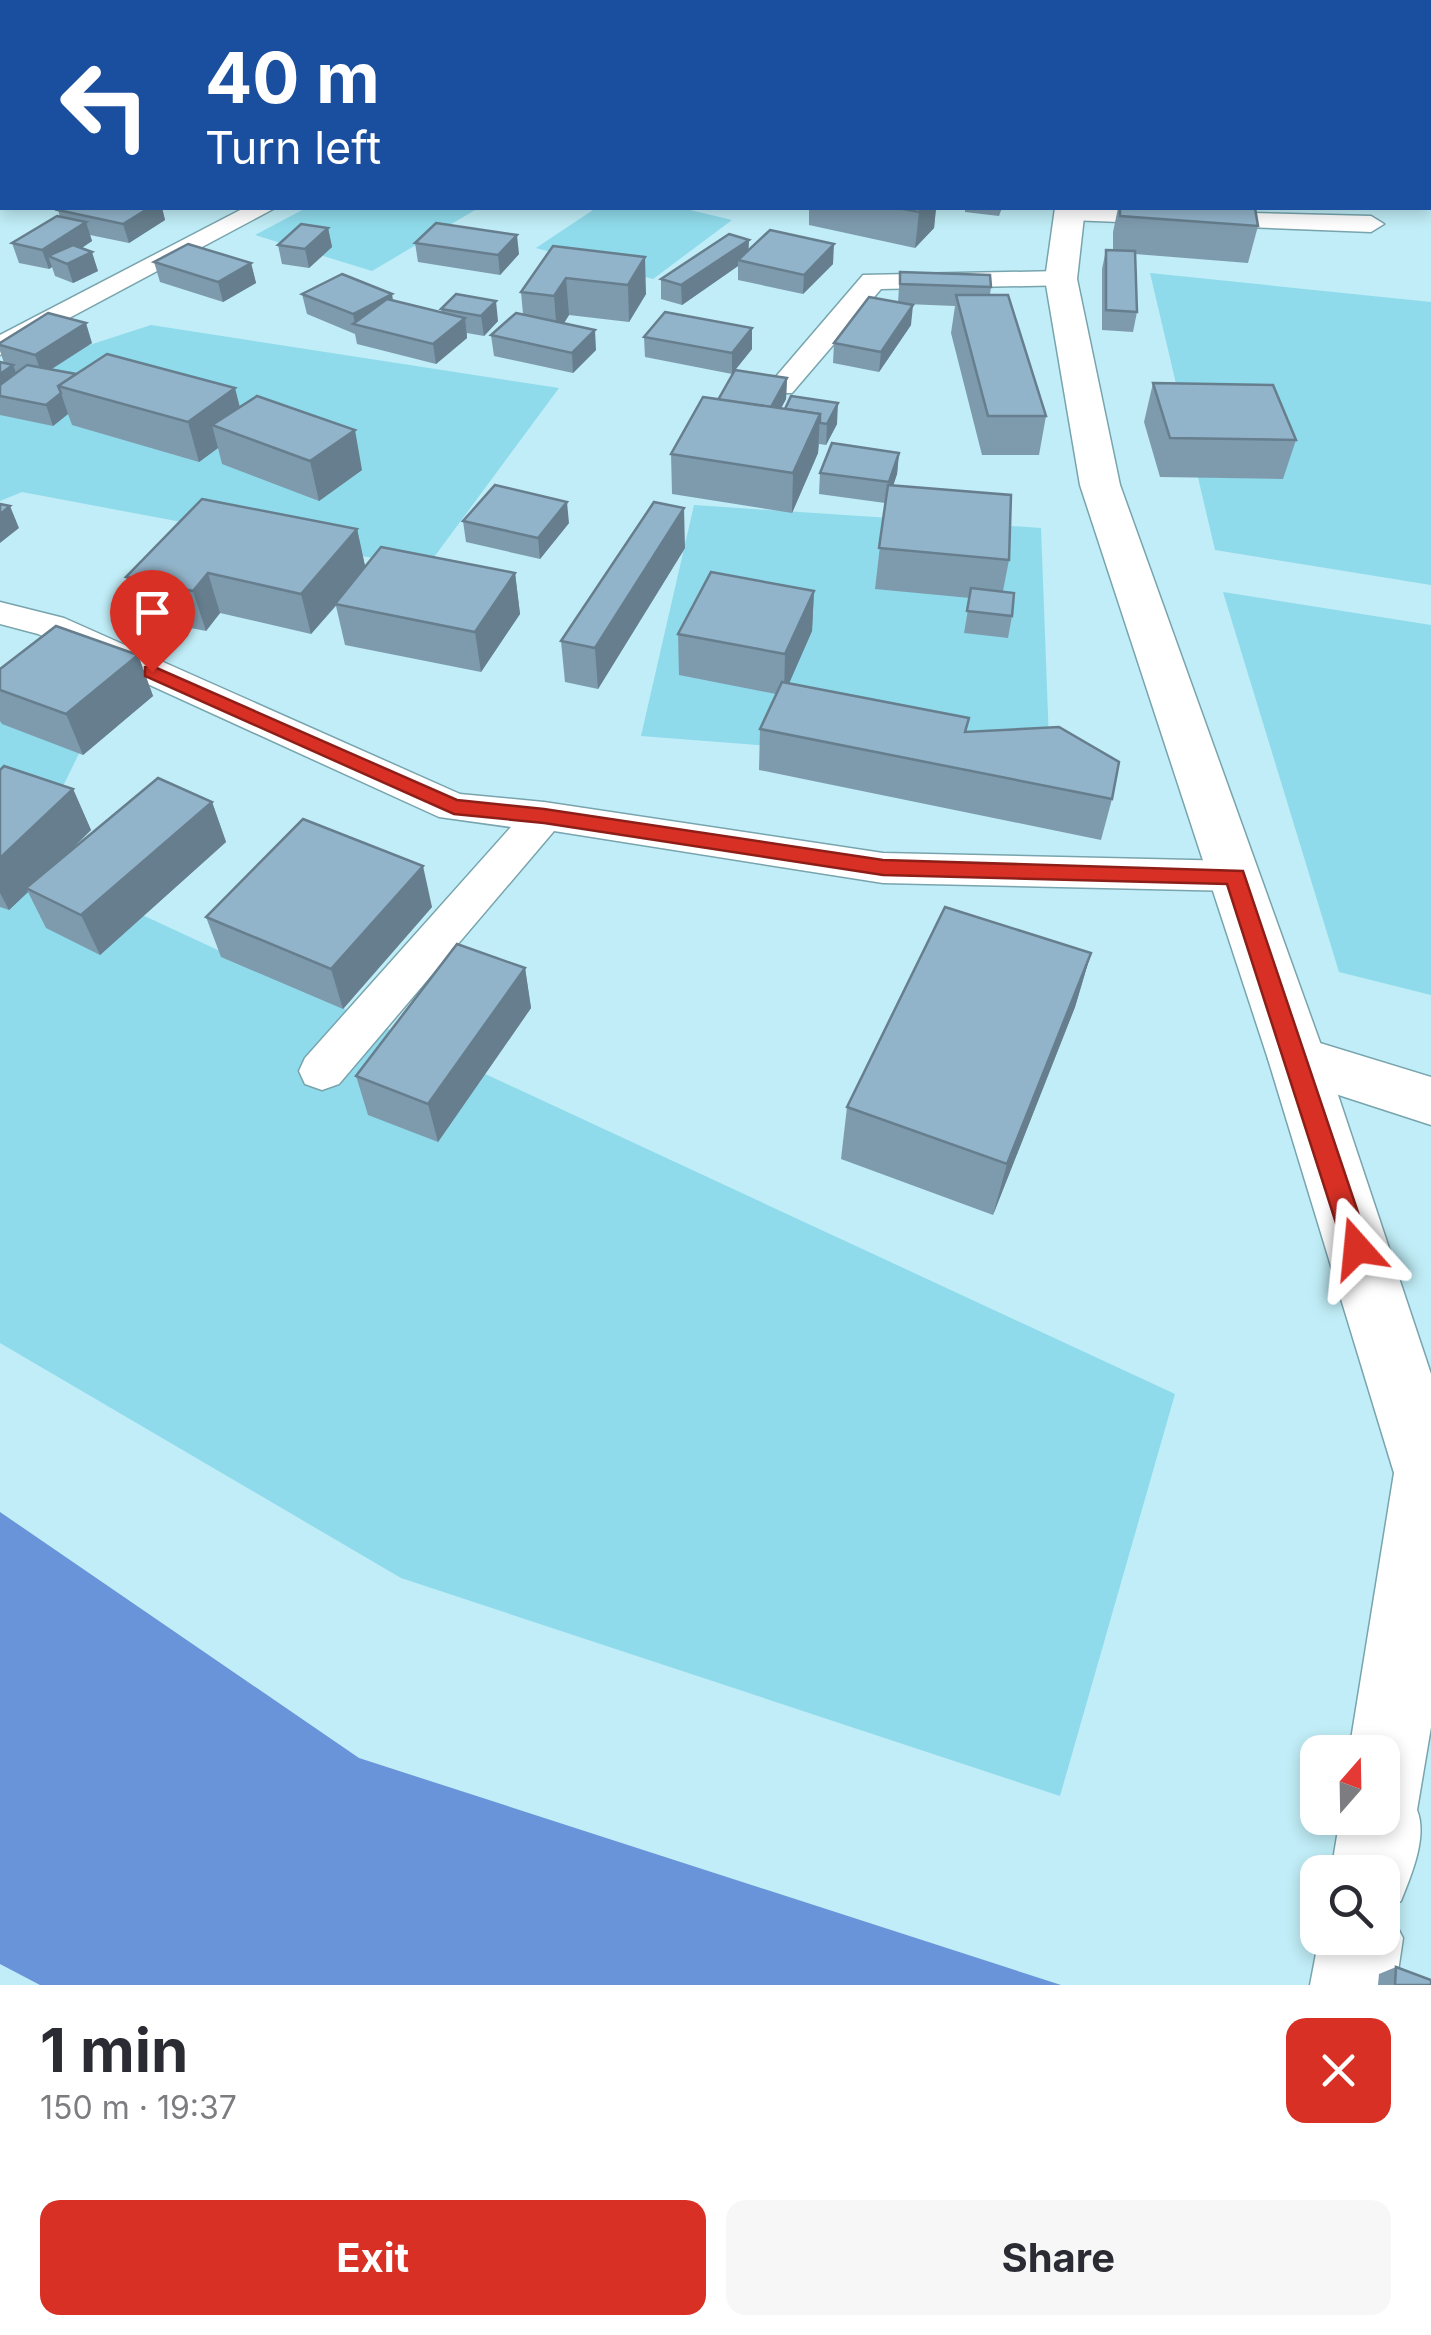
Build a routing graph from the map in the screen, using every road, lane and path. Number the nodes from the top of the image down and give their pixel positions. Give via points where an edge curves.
1 (258, 210) edge
2 (1070, 210) edge
3 (1371, 224) dead end
4 (1061, 279) junction
5 (0, 346) edge
6 (782, 388) edge
7 (0, 613) edge
8 (544, 816) junction
9 (1236, 876) junction
10 (1298, 1059) junction
11 (322, 1071) dead end
12 (1431, 1101) edge
13 (1391, 1735) edge
14 (1358, 1955) edge
15 (1354, 1985) edge

1 - 5 lane
2 - 3 lane
2 - 4 street
4 - 6 lane via 873,281
4 - 9 street via 1100,486
7 - 8 lane via 51,626 454,807
8 - 9 lane via 883,868
8 - 11 lane
9 - 10 street
10 - 12 street
10 - 13 street via 1429,1473
14 - 15 street

